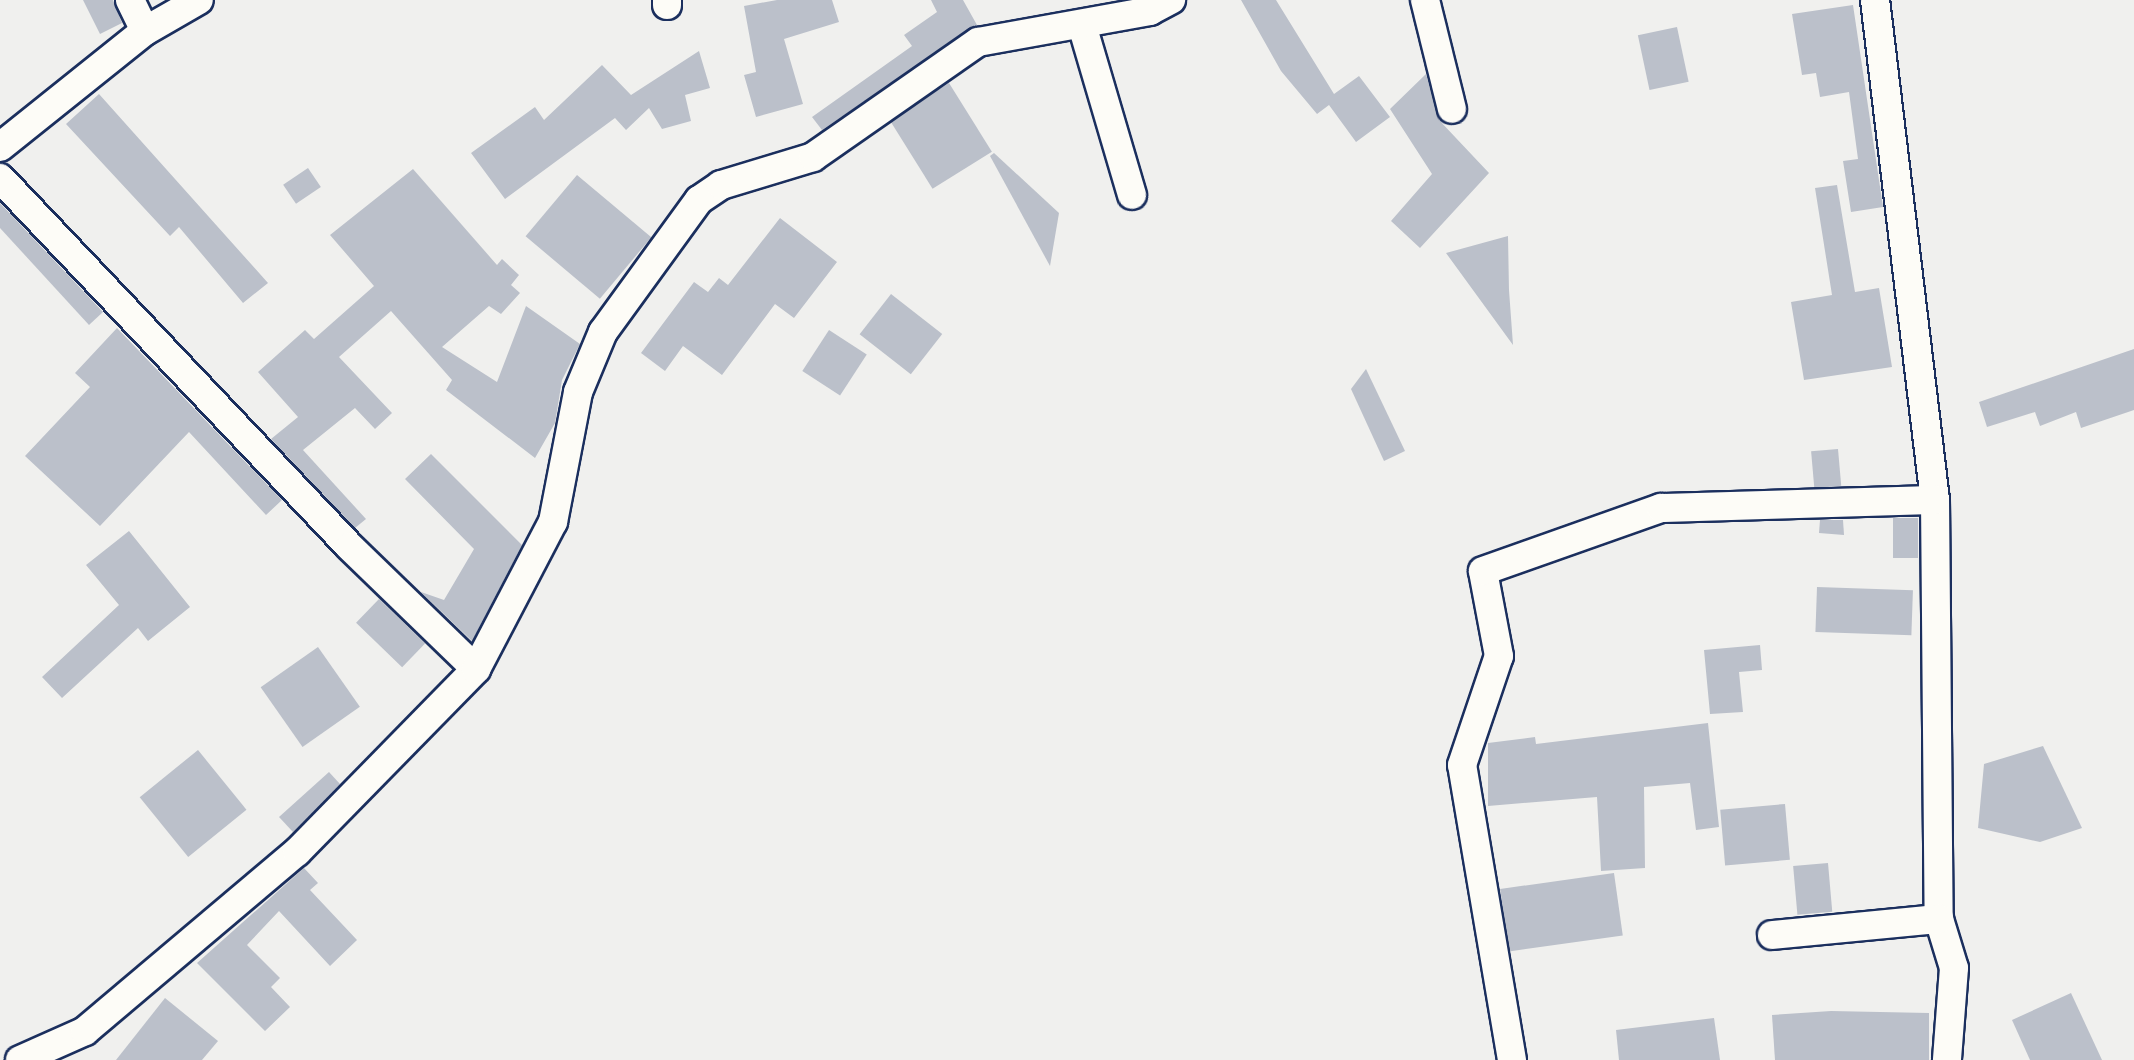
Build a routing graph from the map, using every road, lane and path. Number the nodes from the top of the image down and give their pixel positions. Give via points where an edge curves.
1 (130, 0) edge
2 (199, 0) edge
3 (1171, 0) edge
4 (1425, 0) edge
5 (1875, 0) edge
6 (1082, 25) junction
7 (145, 31) junction
8 (1452, 109) dead end
9 (0, 147) edge
10 (0, 178) edge
11 (1132, 195) dead end
12 (1935, 500) junction
13 (476, 669) junction
14 (1939, 919) junction
15 (1772, 935) dead end
16 (21, 1060) edge
17 (1512, 1060) edge
18 (1947, 1060) edge

1 - 7 street
2 - 7 street
3 - 6 street
4 - 8 street
5 - 12 street
6 - 11 street
6 - 13 street via 978,42 813,157 721,185 699,200 603,332 578,392 553,522
7 - 9 street
10 - 13 street via 350,547
12 - 14 street
12 - 17 street via 1661,508 1483,571 1499,656 1462,765
13 - 16 street via 297,852 85,1031
14 - 15 street
14 - 18 street via 1954,968

